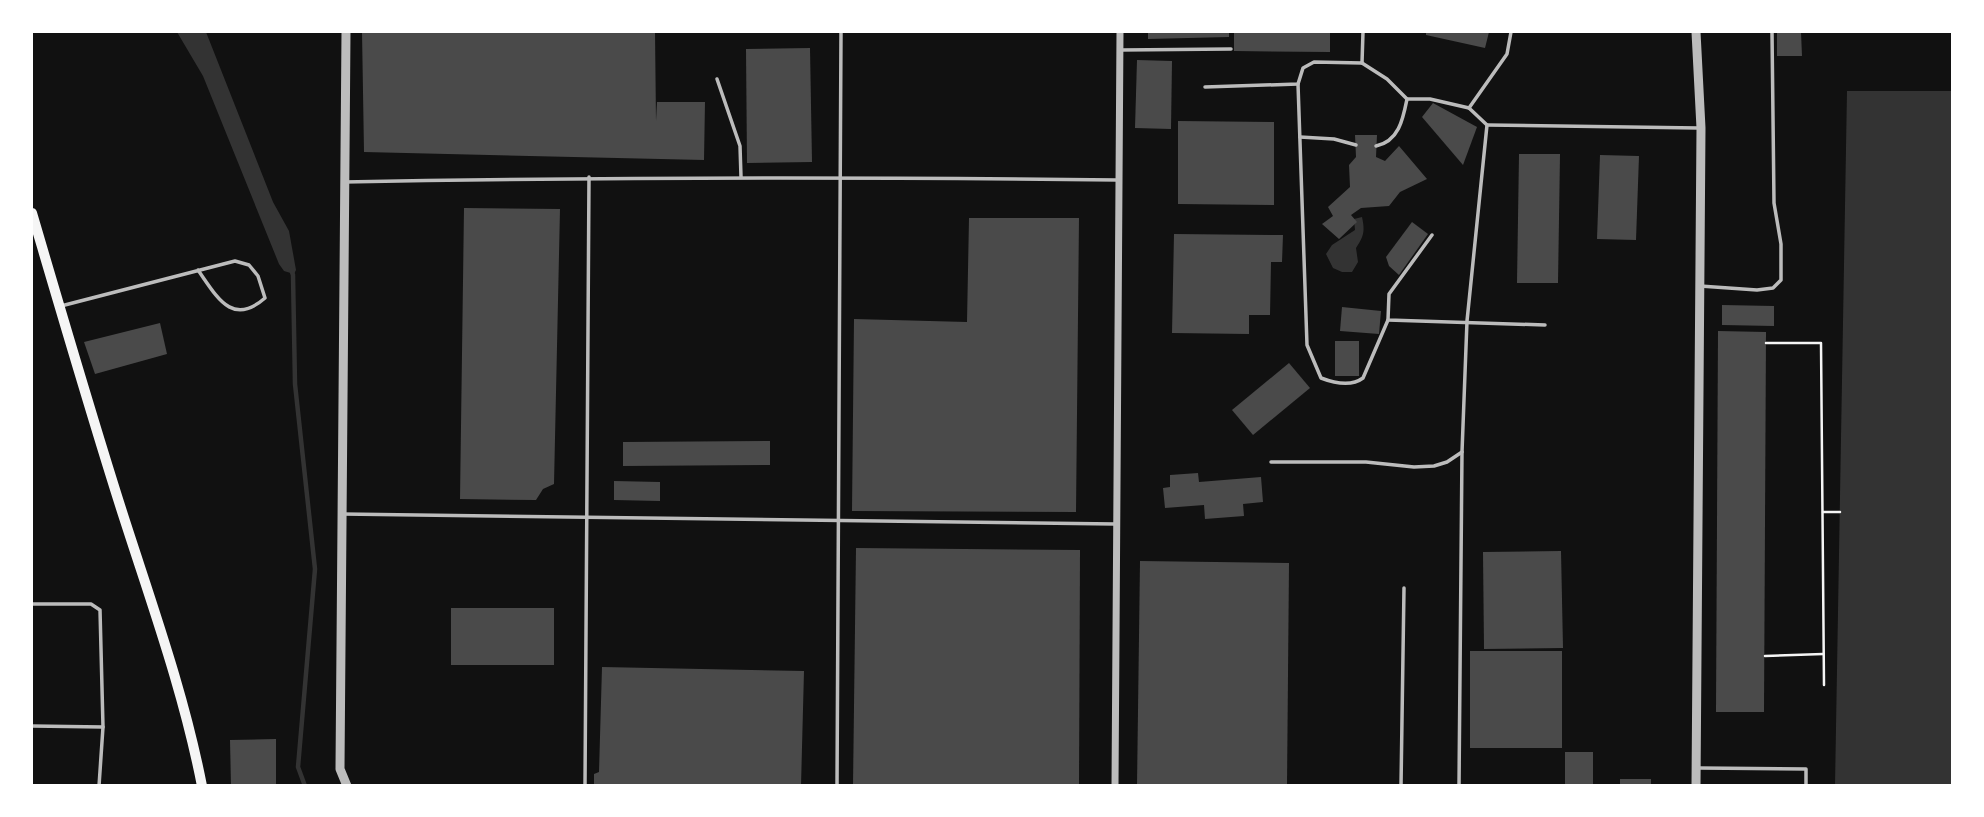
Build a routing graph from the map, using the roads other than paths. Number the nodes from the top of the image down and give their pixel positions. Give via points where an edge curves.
1 (346, 32) edge
2 (841, 32) edge
3 (1120, 32) edge
4 (1363, 32) edge
5 (1511, 32) edge
6 (1696, 32) edge
7 (1772, 32) edge
8 (1231, 49) dead end
9 (1120, 50) junction
10 (1362, 63) junction
11 (717, 79) dead end
12 (1298, 84) junction
13 (1205, 87) dead end
14 (1407, 99) junction
15 (1469, 108) junction
16 (1487, 125) junction
17 (1701, 128) junction
18 (1300, 137) junction
19 (1356, 145) dead end
20 (1376, 146) dead end
21 (839, 176) junction
22 (589, 177) junction
23 (741, 177) junction
24 (1119, 180) junction
25 (343, 183) junction
26 (32, 213) edge
27 (1432, 235) dead end
28 (198, 271) junction
29 (1699, 286) junction
30 (59, 306) junction
31 (1388, 320) junction
32 (1467, 321) junction
33 (1545, 325) dead end
34 (1462, 452) junction
35 (1272, 462) dead end
36 (342, 514) junction
37 (587, 517) junction
38 (838, 519) junction
39 (1117, 524) junction
40 (1404, 588) dead end
41 (32, 604) edge
42 (32, 726) edge
43 (103, 727) junction
44 (1696, 768) junction
45 (99, 786) edge
46 (202, 786) edge
47 (347, 786) edge
48 (585, 786) edge
49 (837, 786) edge
50 (1115, 786) edge
51 (1401, 786) edge
52 (1459, 786) edge
53 (1696, 786) edge
54 (1805, 786) edge

1 - 25 street
2 - 21 lane
3 - 9 street
4 - 10 lane
5 - 15 lane via 1507,54
6 - 17 street
7 - 29 lane via 1774,203 1781,280 1773,288 1757,290
8 - 9 lane
9 - 24 street
10 - 12 lane via 1314,62 1303,68
10 - 14 lane
11 - 23 lane via 740,146
12 - 13 lane
12 - 18 lane
14 - 15 lane
14 - 20 lane via 1398,133
15 - 16 lane
16 - 17 lane
16 - 32 lane
17 - 29 street
18 - 19 lane
18 - 31 lane via 1307,345 1321,377 1332,383 1363,378
21 - 23 lane
21 - 24 lane
21 - 38 lane
22 - 23 lane
22 - 25 lane
22 - 37 lane
24 - 39 street
25 - 36 street
26 - 30 main road
27 - 31 lane via 1389,294
28 - 28 lane via 240,261 258,276 265,298 244,312 229,307
28 - 30 lane
29 - 44 street
30 - 46 main road via 170,659
31 - 32 lane
32 - 33 lane
32 - 34 lane
34 - 35 lane via 1447,462 1424,466
34 - 52 lane
36 - 37 lane
36 - 47 street via 340,769
37 - 38 lane
37 - 48 lane
38 - 39 lane
38 - 49 lane
39 - 50 street
40 - 51 lane
41 - 43 lane via 91,604 100,610
42 - 43 lane
43 - 45 lane
44 - 53 street
44 - 54 lane via 1806,769

